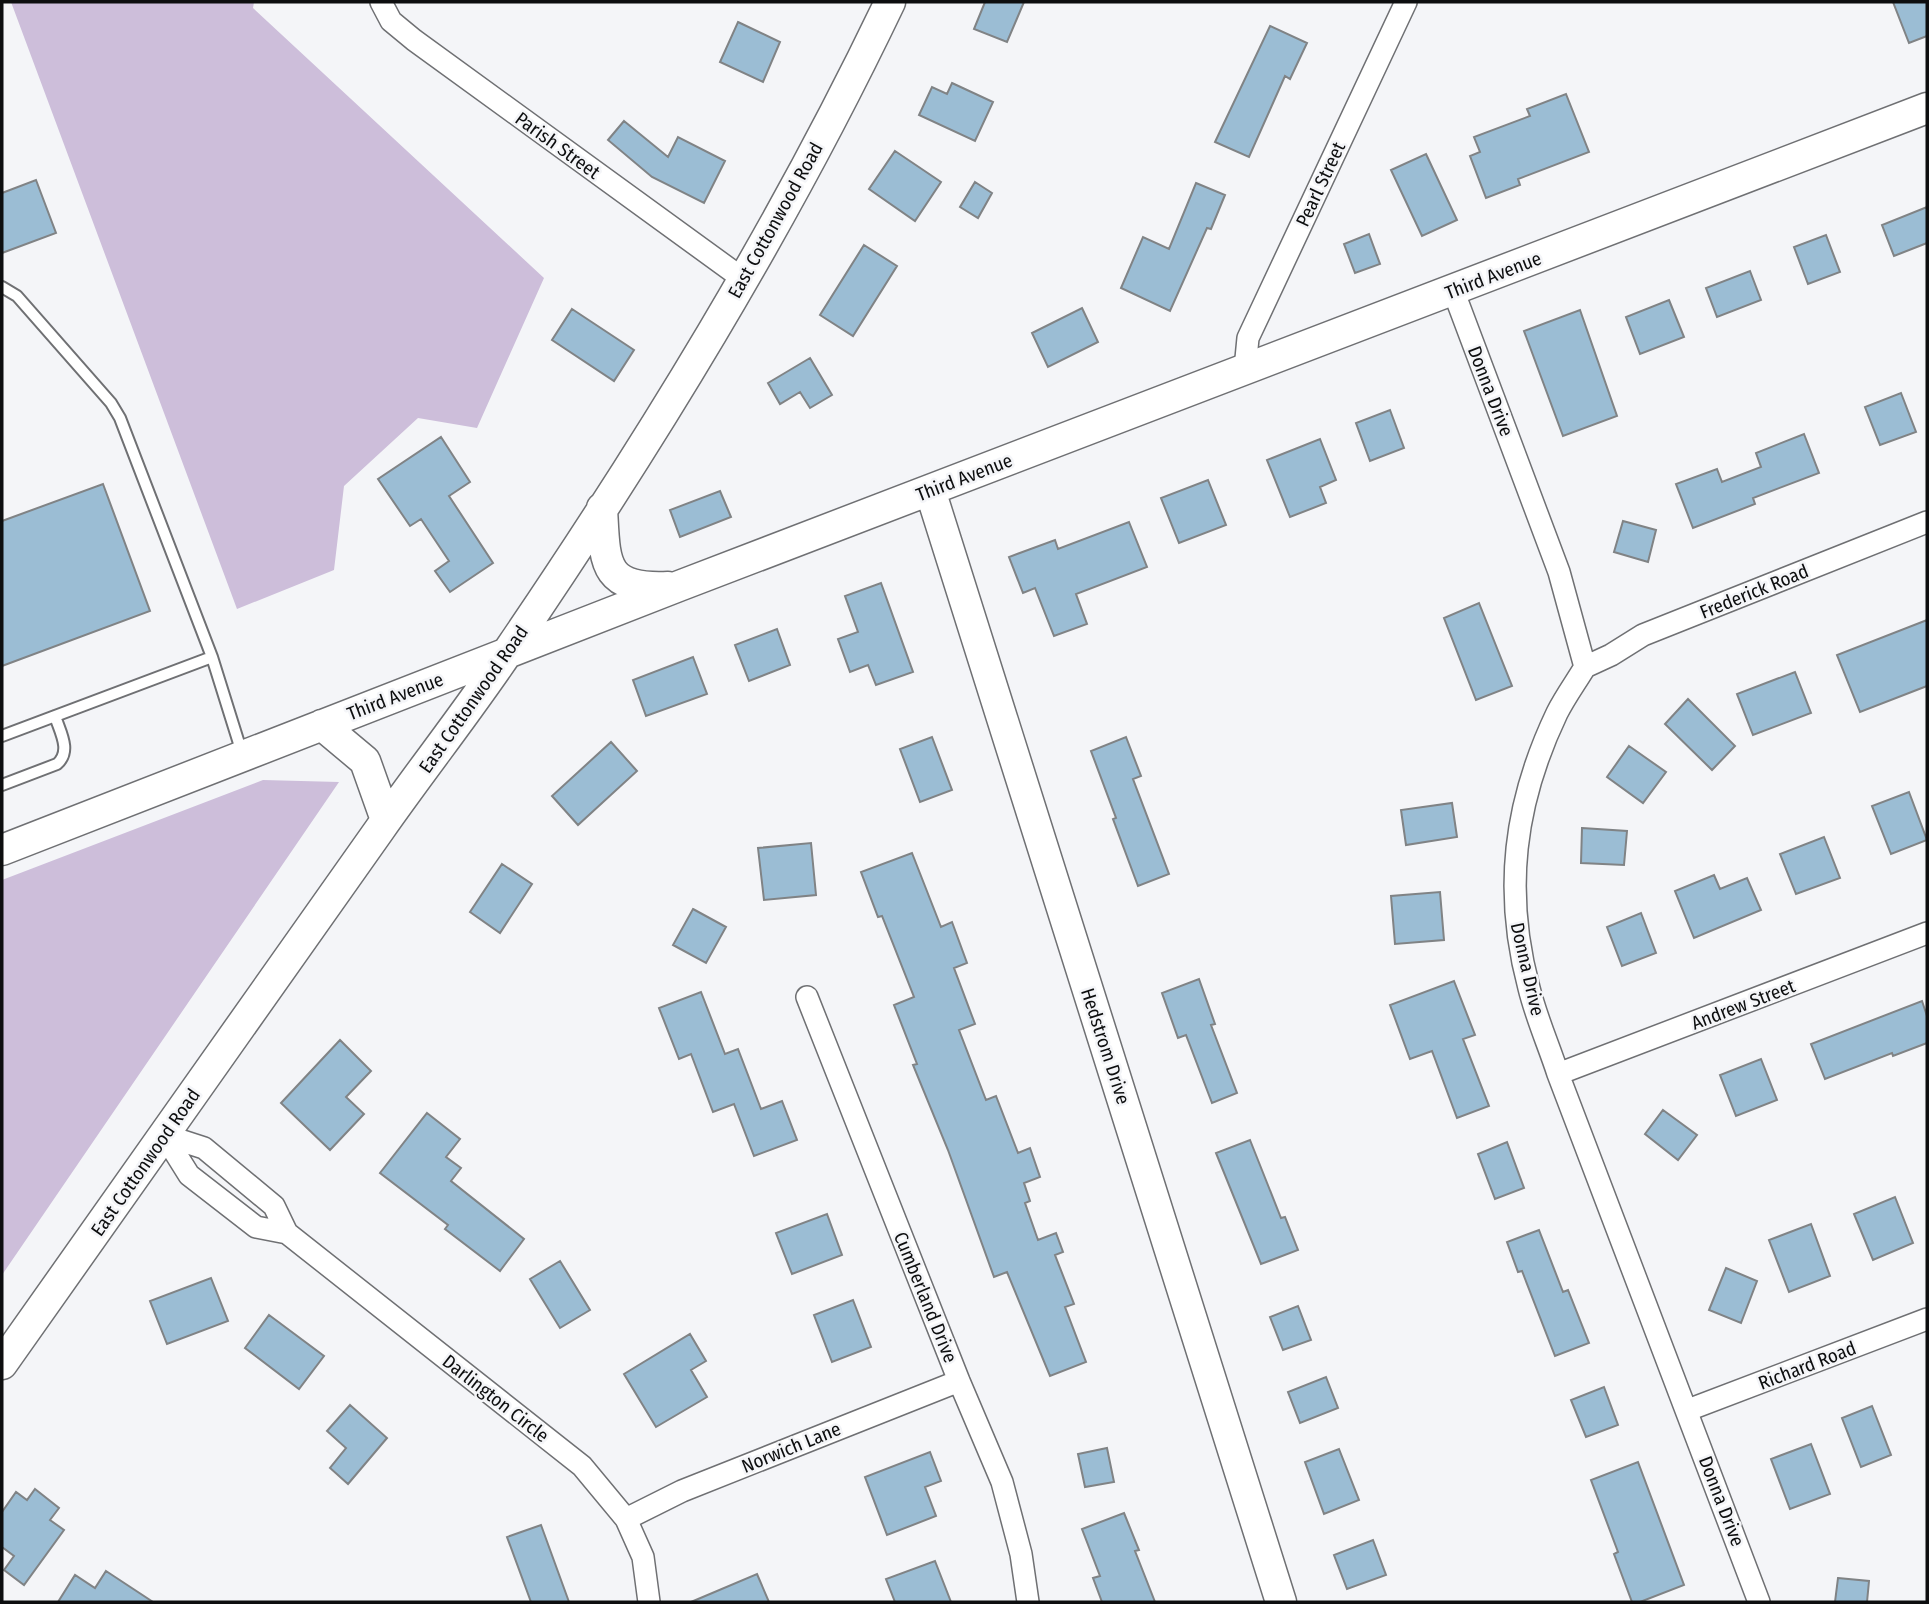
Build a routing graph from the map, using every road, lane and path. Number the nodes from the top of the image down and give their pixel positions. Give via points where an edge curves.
1 (381, 2) edge
2 (890, 2) edge
3 (1406, 2) edge
4 (1927, 108) edge
5 (743, 279) junction
6 (2, 287) edge
7 (1453, 290) junction
8 (1245, 369) junction
9 (930, 490) junction
10 (602, 508) junction
11 (1927, 522) edge
12 (679, 586) junction
13 (508, 652) junction
14 (212, 657) junction
15 (1585, 667) junction
16 (55, 716) junction
17 (323, 725) junction
18 (2, 736) edge
19 (243, 756) junction
20 (2, 785) edge
21 (386, 820) junction
22 (2, 850) edge
23 (1927, 933) edge
24 (807, 997) dead end
25 (1558, 1074) junction
26 (163, 1135) junction
27 (287, 1234) junction
28 (1927, 1319) edge
29 (2, 1364) edge
30 (960, 1381) junction
31 (1688, 1410) junction
32 (626, 1519) junction
33 (649, 1602) edge
34 (1028, 1602) edge
35 (1281, 1602) edge
36 (1759, 1602) edge

1 - 5 street, Parish Street via 391,21 414,40
2 - 5 street, East Cottonwood Road
3 - 8 street, Pearl Street via 1248,338
4 - 7 street, Third Avenue
5 - 10 street, East Cottonwood Road
6 - 14 lane via 17,296 120,418
7 - 8 street, Third Avenue
7 - 15 street, Donna Drive via 1559,572
8 - 9 street, Third Avenue
9 - 12 street, Third Avenue
9 - 35 street, Hedstrom Drive
10 - 12 street via 604,548 617,577 646,588
10 - 13 street, East Cottonwood Road
11 - 15 street, Frederick Road via 1643,635
12 - 13 street, Third Avenue
13 - 17 street, Third Avenue
13 - 21 street, East Cottonwood Road
14 - 16 lane
14 - 19 lane
15 - 25 street, Donna Drive via 1558,711 1535,765 1513,875 1517,932 1529,989
16 - 18 lane
16 - 20 lane via 66,752 63,759
17 - 19 street, Third Avenue
17 - 21 street via 365,761
19 - 22 street, Third Avenue
21 - 26 street, East Cottonwood Road
23 - 25 street, Andrew Street
24 - 30 street, Cumberland Drive
25 - 31 street, Donna Drive
26 - 27 street, Darlington Circle via 190,1175 256,1227
26 - 27 street, Darlington Circle via 204,1148 275,1206
26 - 29 street, East Cottonwood Road
27 - 32 street, Darlington Circle via 582,1466
28 - 31 street, Richard Road
30 - 32 street, Norwich Lane via 682,1490
30 - 34 street, Cumberland Drive via 1002,1482
31 - 36 street, Donna Drive
32 - 33 street, Darlington Circle via 643,1557

